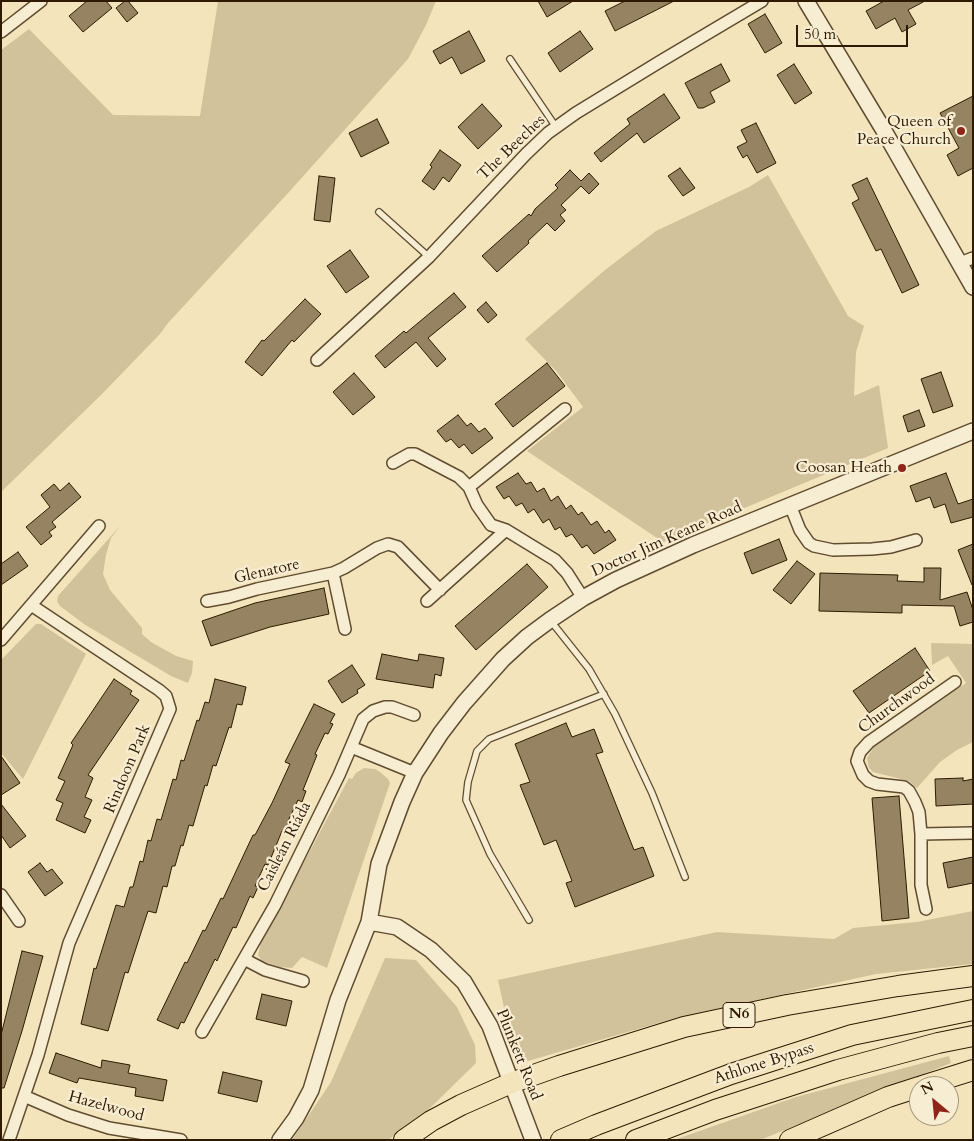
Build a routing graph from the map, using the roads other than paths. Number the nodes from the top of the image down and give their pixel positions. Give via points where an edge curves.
1 (41, 1) edge
2 (762, 1) edge
3 (806, 1) edge
4 (1, 32) edge
5 (510, 59) dead end
6 (556, 127) junction
7 (379, 212) dead end
8 (429, 257) junction
9 (966, 260) edge
10 (973, 287) edge
11 (317, 360) dead end
12 (565, 409) dead end
13 (973, 431) edge
14 (393, 463) dead end
15 (469, 487) junction
16 (790, 506) junction
17 (99, 526) dead end
18 (506, 530) junction
19 (916, 540) dead end
20 (333, 573) junction
21 (440, 590) junction
22 (583, 598) junction
23 (208, 601) dead end
24 (427, 601) dead end
25 (31, 605) junction
26 (550, 620) junction
27 (345, 629) dead end
28 (1, 640) edge
29 (955, 682) dead end
30 (604, 694) junction
31 (414, 716) dead end
32 (351, 747) junction
33 (415, 773) junction
34 (973, 833) edge
35 (921, 834) junction
36 (685, 876) dead end
37 (1, 895) edge
38 (926, 909) dead end
39 (19, 920) dead end
40 (530, 920) dead end
41 (369, 922) junction
42 (244, 959) junction
43 (973, 976) edge
44 (303, 981) dead end
45 (973, 1010) edge
46 (202, 1032) dead end
47 (973, 1036) edge
48 (973, 1070) edge
49 (954, 1076) edge
50 (511, 1083) junction
51 (909, 1090) edge
52 (24, 1096) junction
53 (9, 1140) edge
54 (181, 1140) edge
55 (280, 1140) edge
56 (404, 1140) edge
57 (533, 1140) edge
58 (561, 1140) edge
59 (636, 1140) edge
60 (790, 1140) edge

1 - 4 street
2 - 6 street, The Beeches
3 - 9 street
5 - 6 lane
6 - 8 street, The Beeches via 526,154
7 - 8 lane
8 - 11 street, The Beeches
9 - 10 street
12 - 15 street
13 - 16 street, Doctor Jim Keane Road
14 - 15 street via 409,454 419,455 459,477
15 - 18 street via 488,521
16 - 19 street via 805,539 814,546 833,550 872,549
16 - 22 street, Doctor Jim Keane Road via 667,556
17 - 25 street
18 - 21 street
18 - 22 street via 555,560
20 - 21 street, Glenatore via 388,544 398,548
20 - 23 street, Glenatore
20 - 27 street
21 - 24 street
22 - 26 street, Doctor Jim Keane Road
25 - 28 street
25 - 52 street, Rindoon Park via 159,690 166,696 170,709 69,943
26 - 30 lane via 589,669
26 - 33 street, Doctor Jim Keane Road via 513,649 475,690
29 - 35 street, Churchwood via 869,742 857,761 863,776 869,781 904,787 909,792 918,812
30 - 36 lane via 652,793
30 - 40 lane via 489,739 477,752 466,800 490,854
31 - 32 street, Caisleán Riáda via 392,707 373,711 364,719
32 - 33 street
32 - 42 street, Caisleán Riáda via 308,841
33 - 41 street, Doctor Jim Keane Road via 378,864
34 - 35 street
35 - 38 street, Churchwood via 921,885
37 - 39 street
41 - 50 street, Plunkett Road via 397,927 431,950 464,982 490,1026
41 - 55 street, Doctor Jim Keane Road via 338,1000 311,1090
42 - 44 street via 265,970
42 - 46 street, Caisleán Riáda
43 - 50 highway, N6 via 787,1005 684,1027
45 - 58 highway, Athlone Bypass via 852,1035 731,1074
47 - 59 highway, Athlone Bypass via 838,1070
48 - 49 highway
50 - 56 highway, N6 via 461,1105
50 - 57 street, Plunkett Road
51 - 60 highway
52 - 53 street
52 - 54 street, Hazelwood via 109,1128

